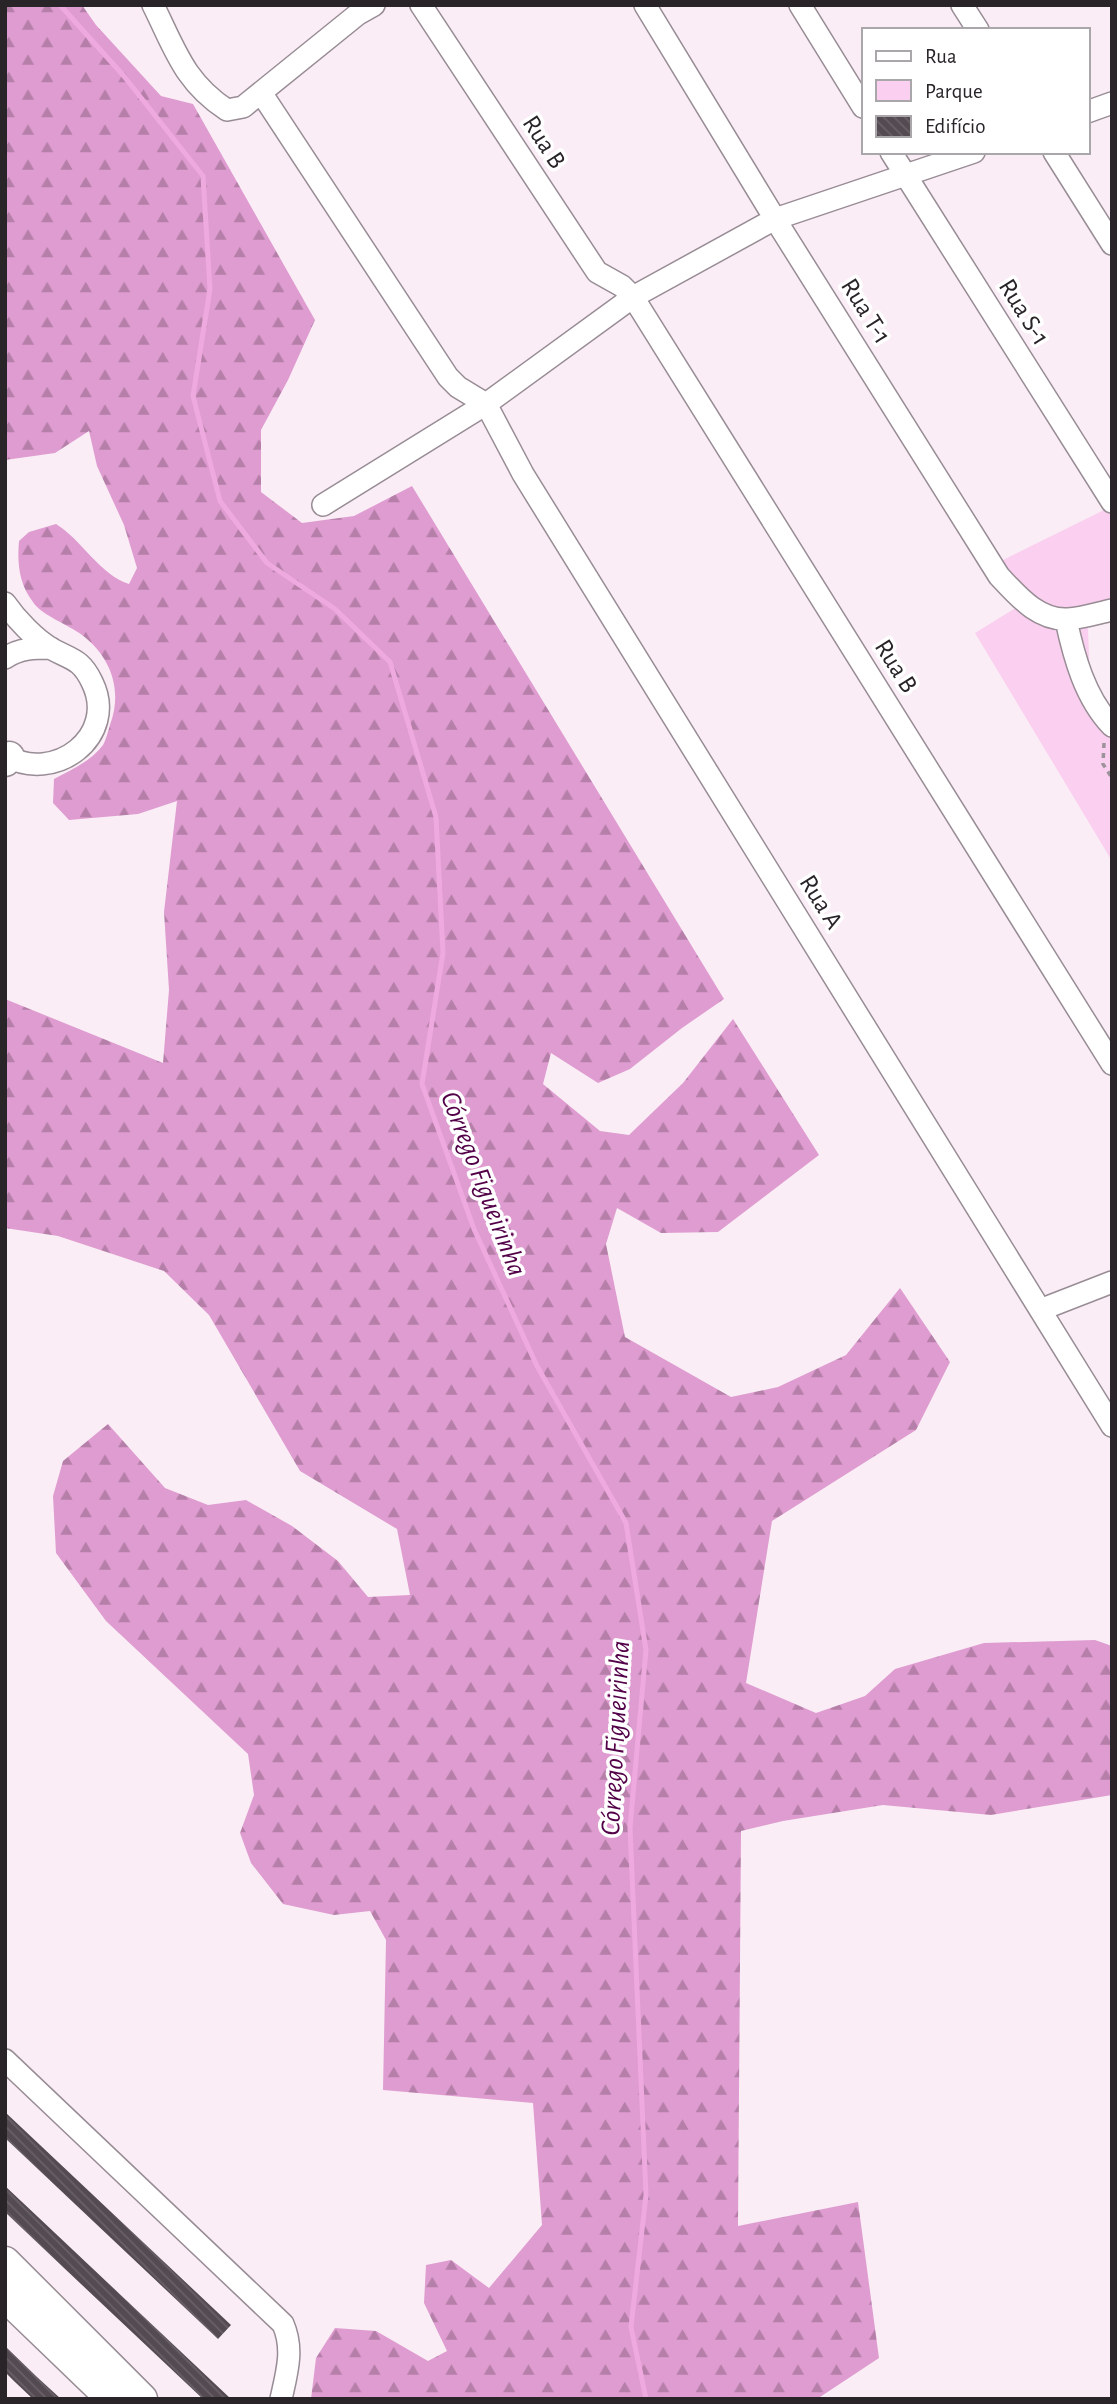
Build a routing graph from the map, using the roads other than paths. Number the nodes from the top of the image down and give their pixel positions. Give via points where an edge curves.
1 (153, 5) edge
2 (421, 5) edge
3 (645, 5) edge
4 (800, 5) edge
5 (962, 5) edge
6 (362, 8) edge
7 (977, 28) edge
8 (262, 94) junction
9 (1112, 103) edge
10 (862, 105) edge
11 (1089, 112) edge
12 (892, 154) edge
13 (968, 154) edge
14 (1055, 154) edge
15 (905, 175) junction
16 (775, 219) junction
17 (1112, 244) edge
18 (633, 297) junction
19 (486, 404) junction
20 (1111, 502) edge
21 (323, 505) dead end
22 (8, 607) edge
23 (1112, 610) edge
24 (1066, 620) junction
25 (51, 648) junction
26 (9, 655) edge
27 (1111, 726) edge
28 (7, 758) edge
29 (1112, 1064) edge
30 (1112, 1282) edge
31 (1040, 1310) junction
32 (1112, 1426) edge
33 (5, 2060) edge
34 (5, 2262) edge
35 (5, 2296) edge
36 (112, 2399) edge
37 (142, 2399) edge
38 (281, 2399) edge

1 - 8 street via 188,75 206,97 227,110 243,107
2 - 18 street, Rua B via 597,272
3 - 16 street, Rua T-1
4 - 10 street
5 - 7 street
6 - 8 street
8 - 19 street via 448,377
9 - 11 street
12 - 15 street, Rua S-1
13 - 15 street
14 - 17 street
15 - 16 street
15 - 20 street, Rua S-1
16 - 18 street
16 - 24 street, Rua T-1 via 999,576 1026,604
18 - 19 street
18 - 29 street, Rua B
19 - 21 street
19 - 31 street, Rua A via 523,474
22 - 25 street
22 - 26 street via 14,633
23 - 24 street
24 - 27 street via 1095,708
25 - 26 street via 32,647
25 - 28 street via 85,668 98,705 95,724 72,755 55,763 35,766
30 - 31 street
31 - 32 street, Rua A
33 - 38 street via 283,2324 290,2354
34 - 37 street
35 - 36 street

